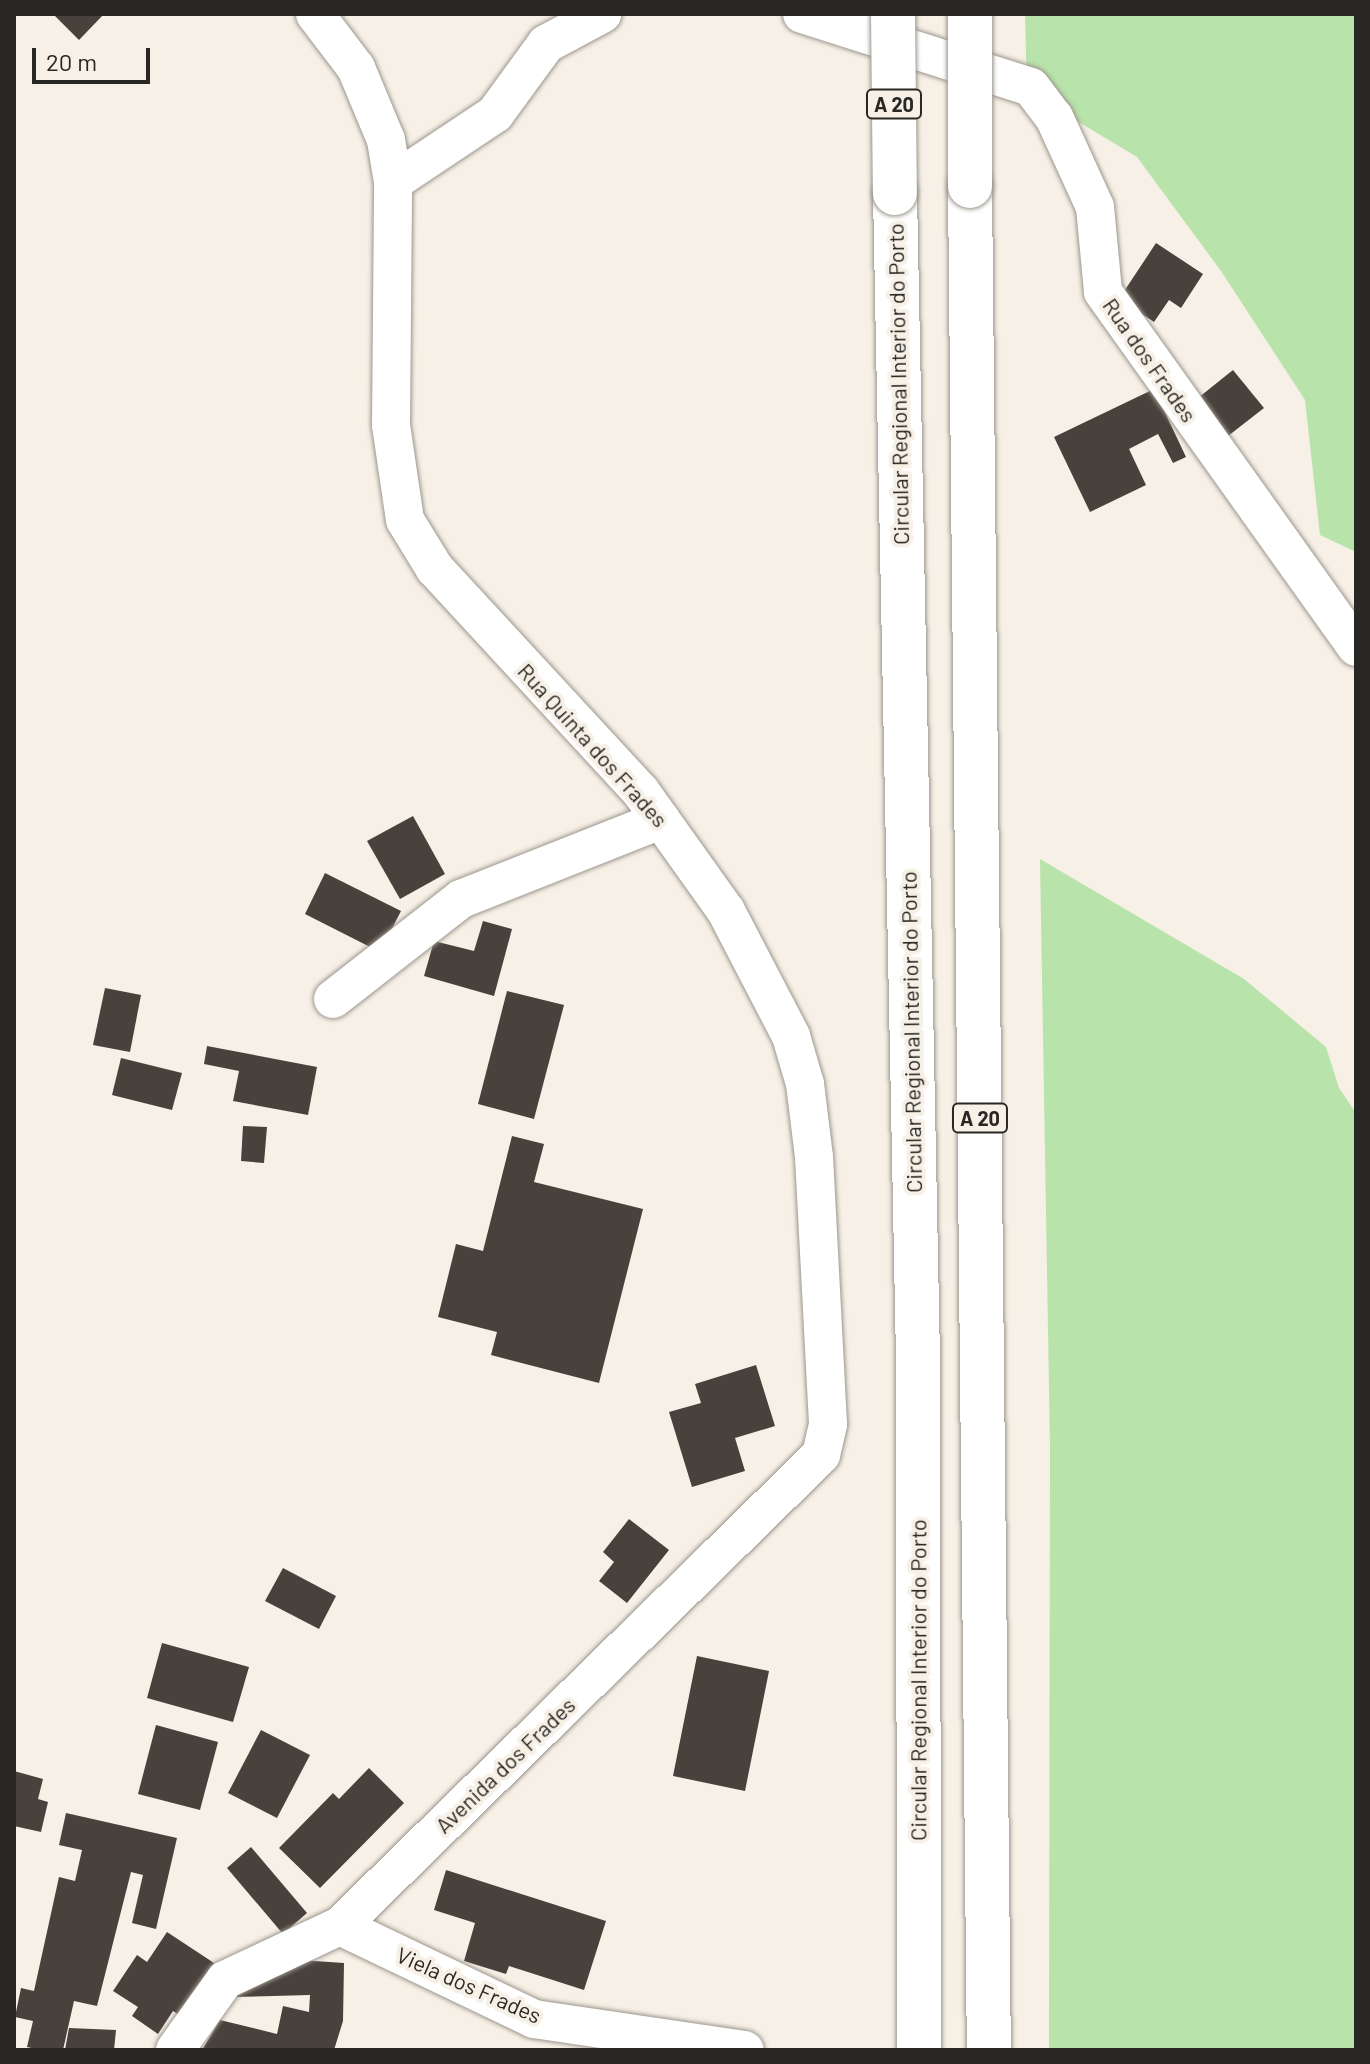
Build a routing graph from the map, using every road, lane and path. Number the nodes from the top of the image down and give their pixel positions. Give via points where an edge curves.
1 (315, 14) edge
2 (602, 14) edge
3 (802, 14) edge
4 (893, 14) edge
5 (970, 14) edge
6 (393, 182) junction
7 (1356, 647) edge
8 (661, 820) junction
9 (333, 999) dead end
10 (821, 1455) joint
11 (340, 1926) junction
12 (175, 2050) edge
13 (745, 2050) edge
14 (919, 2050) edge
15 (989, 2050) edge

1 - 6 street via 356,68 373,102
2 - 6 street via 546,44 495,114
3 - 7 street, Rua dos Frades via 1031,87 1054,117 1095,207 1103,292
4 - 14 highway, Circular Regional Interior do Porto / A 20, bridge via 918,1357
5 - 15 highway, A 20, bridge
6 - 8 street, Rua Quinta dos Frades via 391,425 405,520 435,569
8 - 9 street via 461,899
8 - 10 street, Rua Quinta dos Frades via 753,957 791,1036 805,1084 828,1382 828,1424
10 - 11 street, Avenida dos Frades
11 - 12 street, Avenida dos Frades via 225,1980
11 - 13 street, Viela dos Frades via 534,2019

